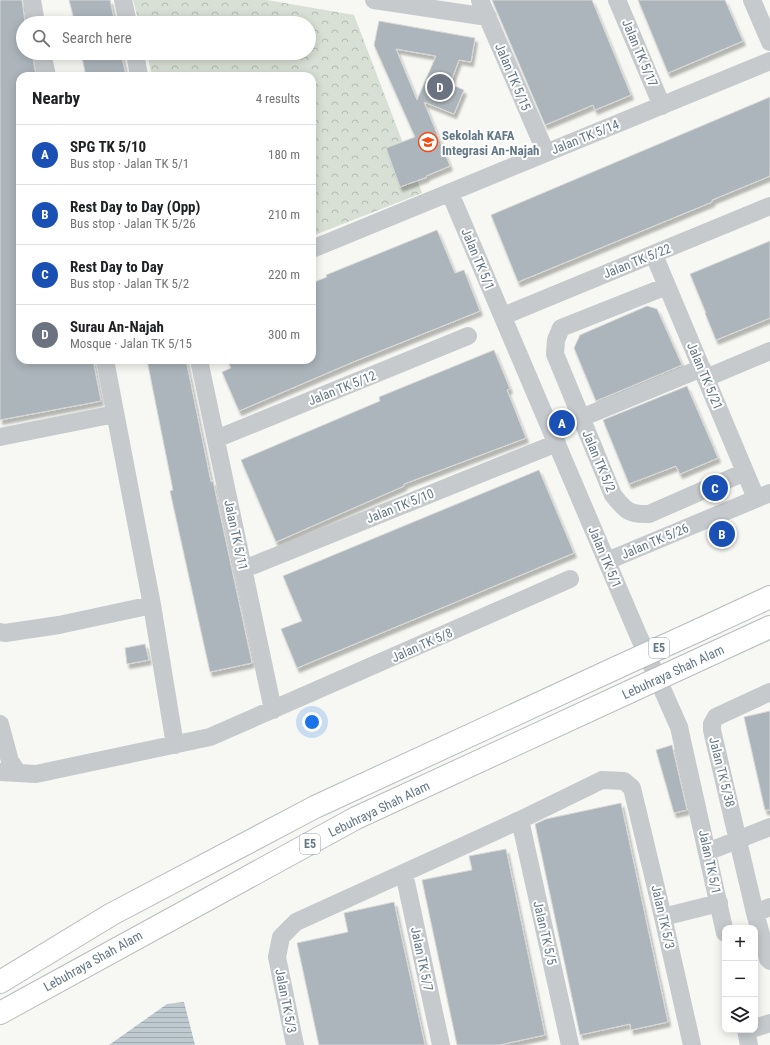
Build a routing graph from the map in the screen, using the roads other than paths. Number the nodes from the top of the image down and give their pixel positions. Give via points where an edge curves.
1 (32, 0) edge
2 (123, 0) edge
3 (374, 0) edge
4 (480, 0) edge
5 (617, 0) edge
6 (752, 0) edge
7 (35, 16) edge
8 (126, 16) edge
9 (488, 17) junction
10 (770, 42) edge
11 (44, 60) edge
12 (136, 60) edge
13 (770, 61) edge
14 (46, 72) edge
15 (138, 72) edge
16 (662, 106) junction
17 (546, 154) junction
18 (450, 193) junction
19 (770, 206) edge
20 (316, 247) edge
21 (654, 254) junction
22 (667, 286) junction
23 (503, 316) junction
24 (468, 336) dead end
25 (770, 351) edge
26 (105, 364) edge
27 (201, 364) edge
28 (704, 373) junction
29 (115, 414) junction
30 (581, 418) junction
31 (0, 437) edge
32 (216, 439) junction
33 (557, 443) junction
34 (745, 472) junction
35 (763, 496) edge
36 (607, 561) junction
37 (244, 569) junction
38 (570, 579) dead end
39 (770, 597) edge
40 (152, 605) junction
41 (770, 627) edge
42 (0, 632) edge
43 (770, 692) edge
44 (273, 710) junction
45 (0, 724) edge
46 (175, 745) junction
47 (0, 772) edge
48 (18, 773) junction
49 (520, 820) junction
50 (770, 827) edge
51 (738, 840) junction
52 (707, 852) junction
53 (404, 873) junction
54 (719, 903) junction
55 (763, 910) edge
56 (663, 917) junction
57 (723, 925) edge
58 (770, 961) edge
59 (0, 982) edge
60 (0, 1013) edge
61 (770, 1023) edge
62 (758, 1029) edge
63 (295, 1045) edge
64 (441, 1045) edge
65 (570, 1045) edge
66 (692, 1045) edge

1 - 7 street
2 - 8 street
3 - 9 street
4 - 9 street, Jalan TK 5/15
5 - 16 street, Jalan TK 5/17
6 - 10 street
9 - 17 street, Jalan TK 5/15
11 - 14 street
12 - 15 street
13 - 16 street, Jalan TK 5/14
16 - 17 street, Jalan TK 5/14
17 - 18 street, Jalan TK 5/14
18 - 20 street, Jalan TK 5/14
18 - 23 street, Jalan TK 5/1
19 - 21 street, Jalan TK 5/22
21 - 22 street, Jalan TK 5/21
21 - 23 street, Jalan TK 5/22
22 - 28 street, Jalan TK 5/21
22 - 30 street, Jalan TK 5/2 via 561,328 554,354
23 - 33 street, Jalan TK 5/1
24 - 32 street, Jalan TK 5/12
25 - 28 street
26 - 29 street
27 - 32 street, Jalan TK 5/11
28 - 30 street
28 - 34 street, Jalan TK 5/21
29 - 31 street
29 - 40 street
30 - 34 street, Jalan TK 5/2 via 613,495 622,507 636,514 649,514
32 - 37 street, Jalan TK 5/11
33 - 36 street, Jalan TK 5/1
33 - 37 street, Jalan TK 5/10
34 - 35 street, Jalan TK 5/21
35 - 36 street, Jalan TK 5/26
36 - 52 street, Jalan TK 5/1 via 679,727
37 - 44 street, Jalan TK 5/11
38 - 44 street, Jalan TK 5/8
39 - 59 highway, Lebuhraya Shah Alam / E5, bridge via 316,807 112,914
40 - 42 street via 59,625
40 - 46 street
41 - 60 highway, Lebuhraya Shah Alam / E5, bridge via 356,818
43 - 51 street, Jalan TK 5/38 via 716,717 712,724
44 - 46 street, Jalan TK 5/8 via 210,737
45 - 48 street via 10,761
46 - 48 street, Jalan TK 5/8 via 36,774
47 - 48 street, Jalan TK 5/8
49 - 53 street
49 - 56 street, Jalan TK 5/3 via 602,780 624,781 632,788
49 - 65 street, Jalan TK 5/5
50 - 51 street
51 - 52 street
51 - 55 street, Jalan TK 5/38
52 - 54 street, Jalan TK 5/1
53 - 63 street, Jalan TK 5/3 via 296,922 281,937 277,957
53 - 64 street, Jalan TK 5/7
54 - 56 street
54 - 57 street, Jalan TK 5/1
55 - 58 street, Jalan TK 5/38
56 - 66 street, Jalan TK 5/3
61 - 62 street

